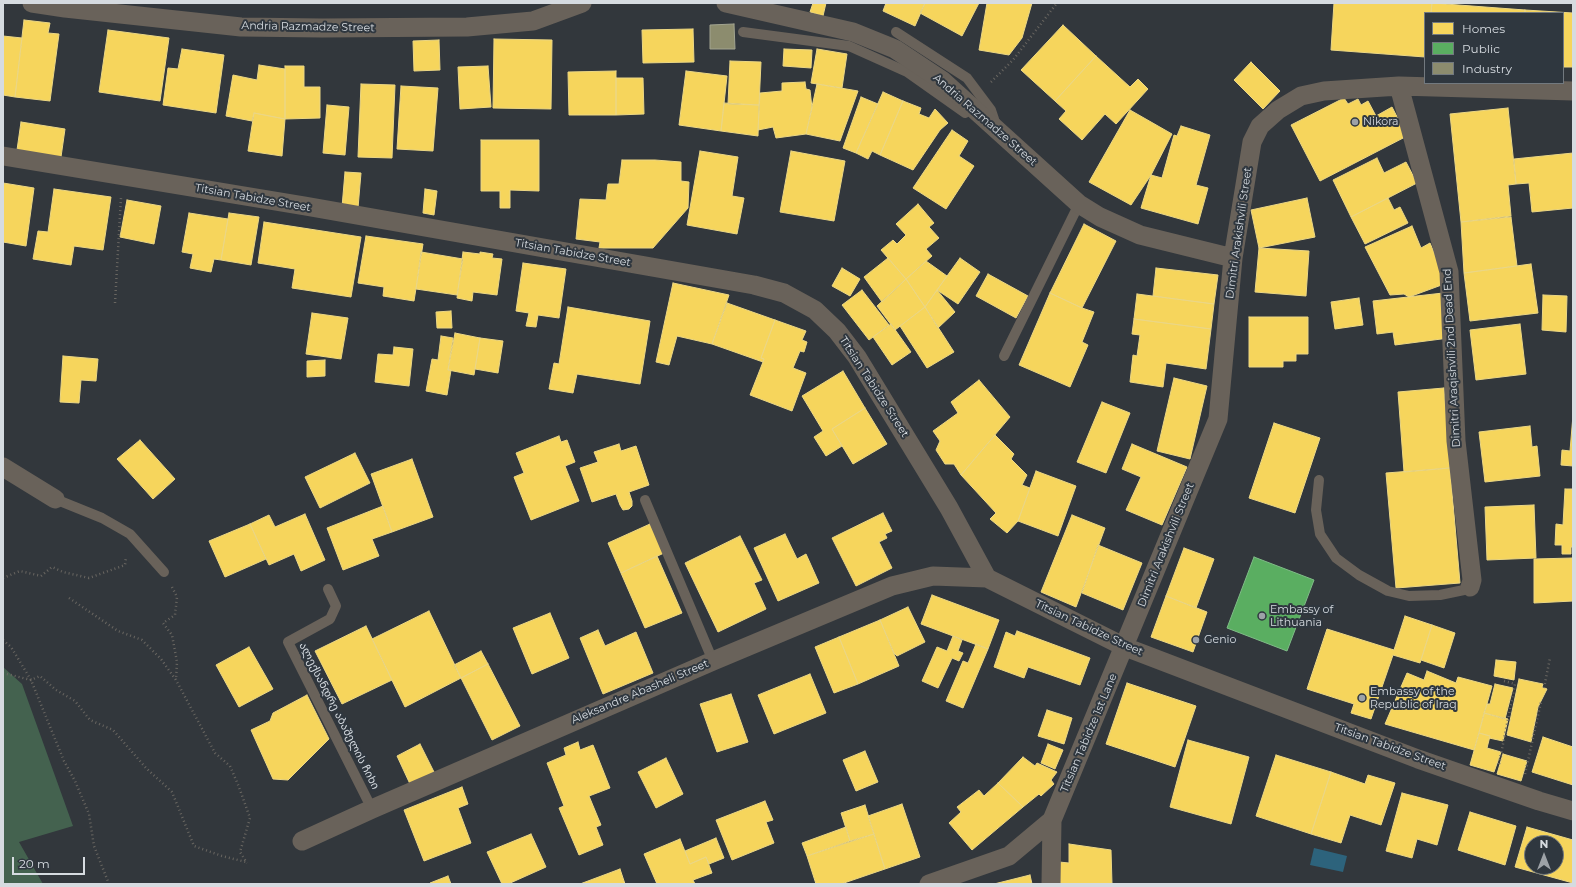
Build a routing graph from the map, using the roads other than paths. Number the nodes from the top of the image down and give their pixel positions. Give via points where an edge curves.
1 (32, 3) edge
2 (582, 3) edge
3 (726, 3) edge
4 (743, 32) dead end
5 (896, 32) dead end
6 (1399, 86) junction
7 (1573, 91) edge
8 (999, 132) junction
9 (3, 156) edge
10 (1080, 204) junction
11 (1233, 258) junction
12 (1004, 356) dead end
13 (3, 467) edge
14 (1320, 480) dead end
15 (56, 499) joint
16 (646, 500) dead end
17 (164, 572) road end
18 (987, 578) junction
19 (1470, 587) joint
20 (328, 590) dead end
21 (1125, 646) junction
22 (713, 661) junction
23 (372, 809) junction
24 (1573, 811) edge
25 (1052, 820) junction
26 (302, 840) dead end
27 (929, 884) edge
28 (1051, 884) edge

1 - 2 street, Andria Razmadze Street via 242,27 322,28 466,27 533,21
3 - 8 street, Andria Razmadze Street via 853,32 895,49 943,81
4 - 8 lane via 849,46 907,72 991,132
5 - 8 lane via 967,78 991,110
6 - 7 street, Dimitri Arakishvili Street
6 - 11 street, Dimitri Arakishvili Street via 1324,91 1302,96 1278,110 1260,126 1252,142
6 - 19 street, Dimitri Araqishvili 2nd Dead End via 1449,272 1456,441 1472,580
8 - 10 street, Andria Razmadze Street
9 - 18 street, Titsian Tabidze Street via 754,285 784,293 815,310 837,331 857,357 949,508
10 - 11 street, Andria Razmadze Street via 1100,217 1140,235
10 - 12 lane
11 - 21 street, Dimitri Arakishvili Street via 1218,419
13 - 15 street
14 - 19 lane via 1316,510 1320,534 1336,558 1359,575 1388,591 1409,596 1440,595
15 - 17 lane via 102,518 130,534
16 - 22 lane
18 - 21 street, Titsian Tabidze Street
18 - 22 street, Aleksandre Abasheli Street via 933,576 892,586
20 - 23 lane, ალექსანდრე აბაშელის ჩიხი via 336,606 330,619 288,642
21 - 24 street, Titsian Tabidze Street via 1418,759
21 - 25 street, Titsian Tabidze 1st Lane
22 - 23 street, Aleksandre Abasheli Street
23 - 26 street, Aleksandre Abasheli Street
25 - 27 street, Titsian Tabidze 1st Lane via 1009,856
25 - 28 street, Titsian Tabidze 1st Lane

